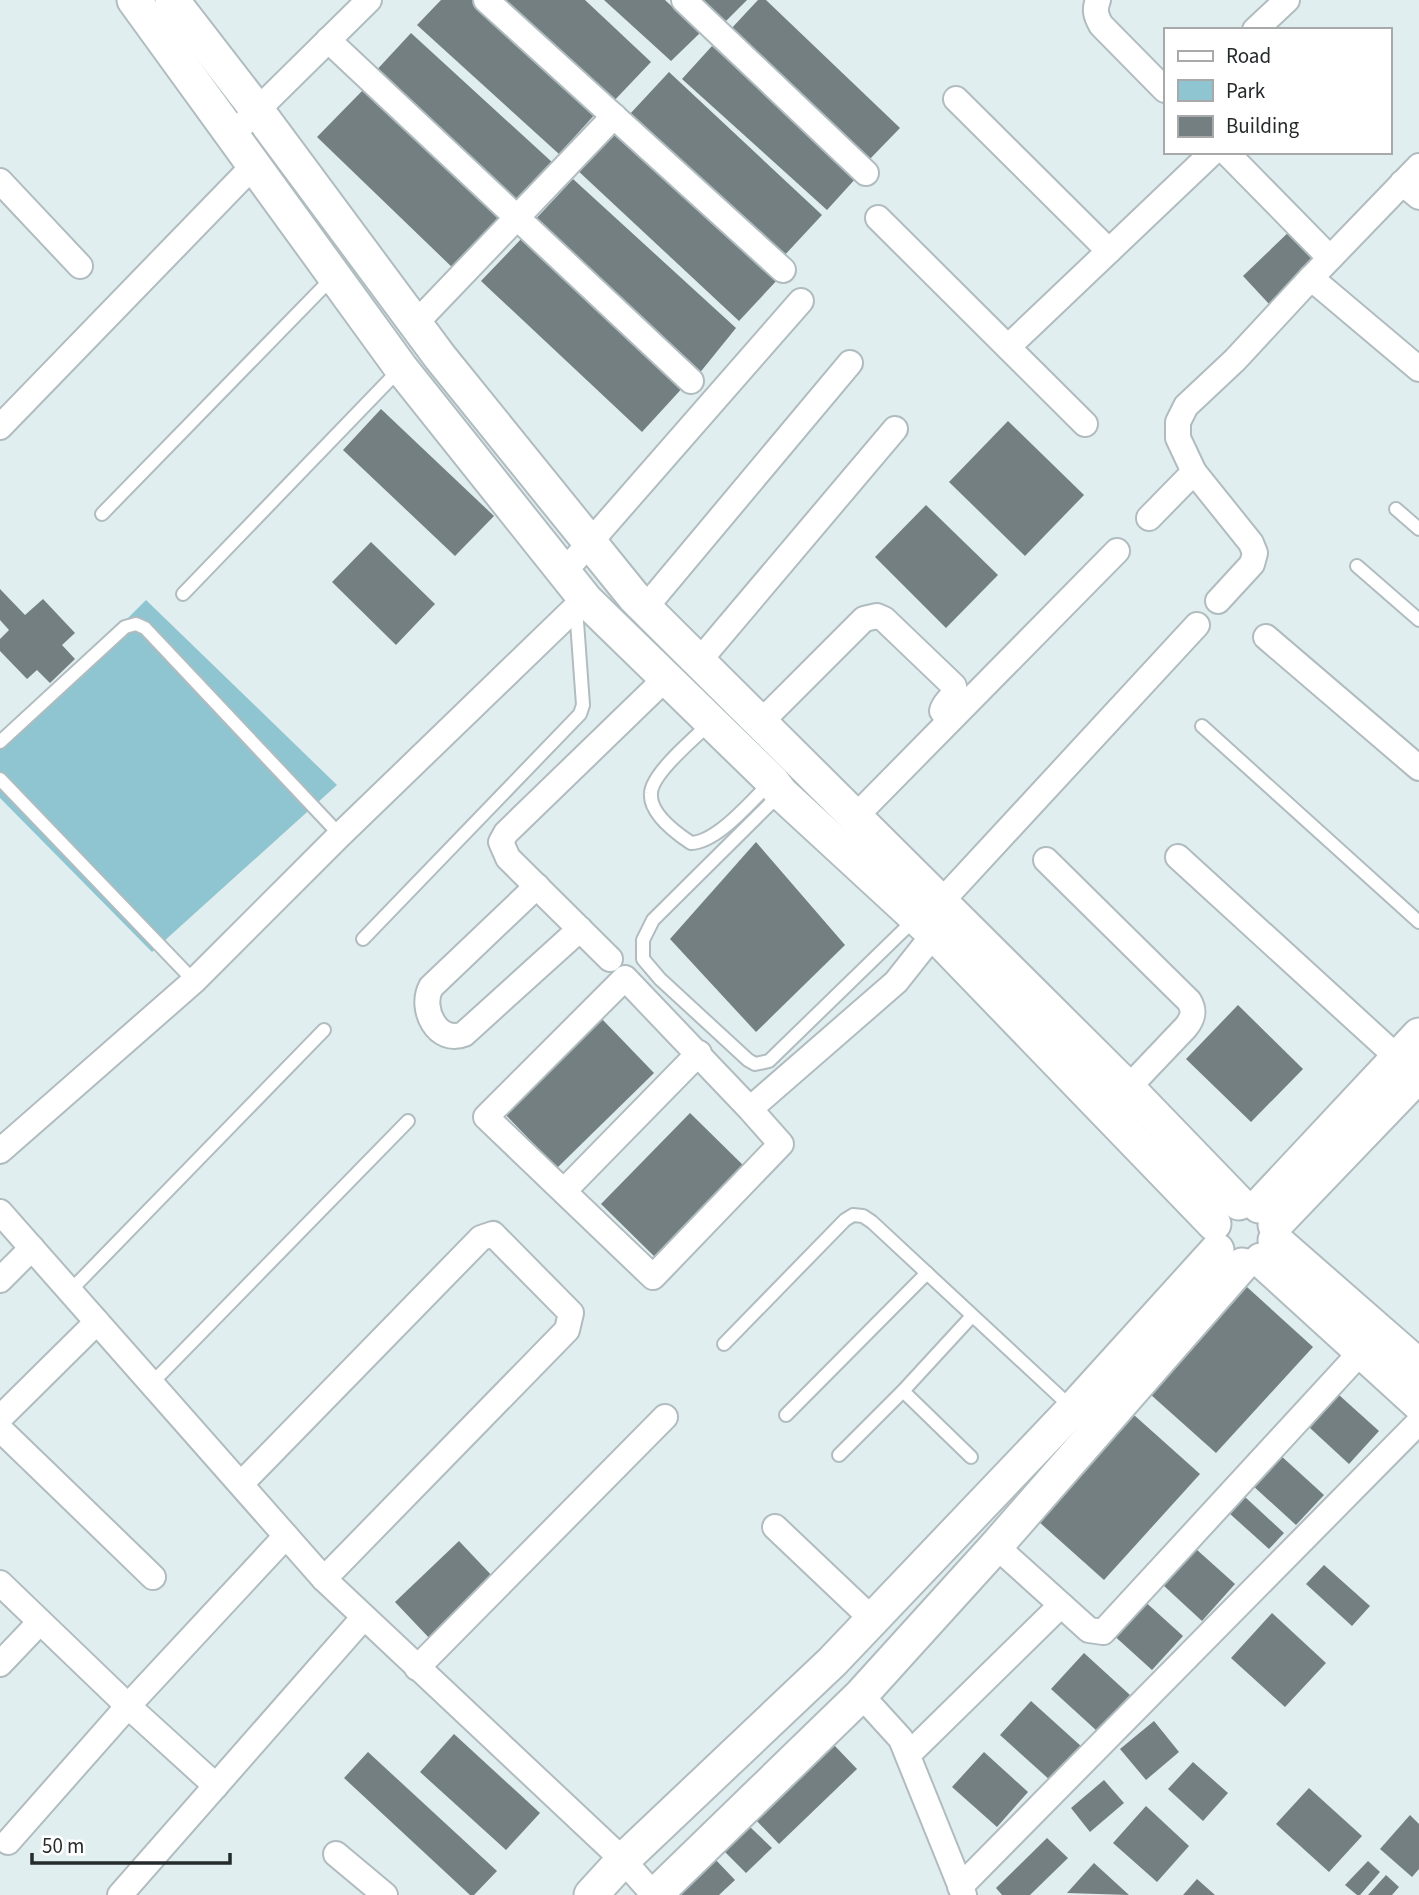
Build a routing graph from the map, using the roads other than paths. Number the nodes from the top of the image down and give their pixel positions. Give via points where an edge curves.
1 (134, 0) edge
2 (172, 0) edge
3 (369, 0) edge
4 (486, 0) edge
5 (684, 0) edge
6 (1098, 0) edge
7 (1287, 0) edge
8 (1257, 28) edge
9 (328, 40) junction
10 (1164, 89) edge
11 (956, 99) dead end
12 (257, 110) junction
13 (614, 116) junction
14 (233, 135) junction
15 (1211, 154) edge
16 (1228, 154) edge
17 (255, 164) junction
18 (866, 173) dead end
19 (0, 181) edge
20 (1413, 182) edge
21 (516, 218) junction
22 (878, 218) dead end
23 (1109, 251) junction
24 (1331, 258) junction
25 (80, 266) dead end
26 (783, 270) dead end
27 (334, 276) junction
28 (1311, 278) junction
29 (801, 301) dead end
30 (416, 323) junction
31 (1008, 347) junction
32 (850, 363) dead end
33 (401, 368) junction
34 (1419, 369) edge
35 (691, 381) dead end
36 (1086, 424) dead end
37 (0, 427) edge
38 (895, 429) dead end
39 (1194, 472) junction
40 (1396, 509) dead end
41 (102, 514) dead end
42 (1149, 518) dead end
43 (1419, 529) edge
44 (590, 542) junction
45 (1117, 551) dead end
46 (1357, 566) dead end
47 (564, 572) junction
48 (183, 594) dead end
49 (1218, 601) dead end
50 (581, 603) junction
51 (645, 608) junction
52 (1419, 620) edge
53 (1197, 625) dead end
54 (1266, 636) dead end
55 (699, 661) junction
56 (666, 678) junction
57 (950, 721) junction
58 (711, 722) junction
59 (761, 722) junction
60 (1202, 726) dead end
61 (0, 743) edge
62 (1419, 768) edge
63 (0, 779) edge
64 (776, 787) junction
65 (855, 817) junction
66 (341, 835) junction
67 (1178, 857) dead end
68 (1046, 860) dead end
69 (537, 886) junction
70 (930, 918) junction
71 (1419, 922) edge
72 (580, 929) junction
73 (363, 939) dead end
74 (610, 958) dead end
75 (194, 981) junction
76 (324, 1030) dead end
77 (699, 1053) junction
78 (1412, 1056) edge
79 (1128, 1088) junction
80 (750, 1110) junction
81 (408, 1121) dead end
82 (0, 1151) edge
83 (564, 1191) junction
84 (0, 1212) edge
85 (1248, 1234) junction
86 (32, 1248) junction
87 (927, 1273) junction
88 (0, 1280) edge
89 (70, 1292) junction
90 (972, 1316) junction
91 (97, 1322) junction
92 (724, 1343) dead end
93 (1360, 1353) junction
94 (1419, 1366) edge
95 (152, 1384) junction
96 (903, 1391) junction
97 (1419, 1404) edge
98 (1073, 1409) junction
99 (786, 1415) dead end
100 (665, 1417) dead end
101 (0, 1418) edge
102 (1419, 1422) edge
103 (0, 1429) edge
104 (838, 1454) dead end
105 (971, 1457) dead end
106 (240, 1484) junction
107 (775, 1527) dead end
108 (286, 1536) junction
109 (996, 1546) junction
110 (153, 1577) dead end
111 (324, 1579) junction
112 (0, 1583) edge
113 (1061, 1605) junction
114 (364, 1616) junction
115 (872, 1619) junction
116 (40, 1622) junction
117 (0, 1664) edge
118 (417, 1668) junction
119 (861, 1695) junction
120 (128, 1706) junction
121 (908, 1755) junction
122 (216, 1786) junction
123 (8, 1842) dead end
124 (336, 1854) dead end
125 (623, 1860) junction
126 (962, 1891) edge
127 (120, 1895) edge
128 (385, 1895) edge
129 (591, 1895) edge
130 (655, 1895) edge

1 - 14 street
2 - 12 street
3 - 9 street
4 - 13 street
5 - 18 street
6 - 10 street via 1095,7 1101,25
7 - 8 street
9 - 12 street
9 - 21 street
11 - 23 street
12 - 14 street
12 - 30 street
13 - 21 street
13 - 26 street
14 - 17 street
15 - 23 street
16 - 24 street
17 - 27 street
17 - 37 street
19 - 25 street
20 - 24 street
21 - 30 street
21 - 35 street
22 - 31 street
23 - 31 street
24 - 28 street
27 - 33 street
27 - 41 lane
28 - 34 street
28 - 39 street via 1185,406 1178,438
29 - 44 street
30 - 44 street
31 - 36 street
32 - 51 street
33 - 47 street
33 - 48 lane
38 - 55 street
39 - 42 street
39 - 49 street via 1255,553 1252,564
40 - 43 lane
44 - 47 street
44 - 51 street
45 - 57 street
46 - 52 lane
47 - 50 street
50 - 56 street
50 - 66 street
50 - 73 lane via 580,714
51 - 55 street
53 - 70 street
54 - 62 street
55 - 59 street
56 - 58 street
56 - 69 street via 506,833 503,850
57 - 59 street via 943,706 954,686 877,616 864,619
57 - 65 street
58 - 64 street
58 - 64 lane via 663,771 650,791 656,811 667,823 691,843 701,842
59 - 65 street
60 - 71 lane
61 - 66 lane via 125,627 136,624 145,628
63 - 75 lane
64 - 70 street
64 - 70 lane via 653,920 643,940 643,959 660,979 748,1060 755,1064 769,1061
65 - 70 street
66 - 75 street
67 - 78 street
68 - 79 street via 1194,1009 1186,1027
69 - 72 street
69 - 72 street via 427,995 429,1018 446,1036 464,1034
70 - 79 street
70 - 80 street via 896,982
70 - 85 street
72 - 74 street
75 - 82 street
76 - 89 lane
77 - 80 street
77 - 83 street
77 - 83 street via 625,978 486,1117
78 - 85 street
79 - 85 street
80 - 83 street via 781,1144 653,1277
81 - 95 lane
84 - 86 street
85 - 93 street
85 - 94 street
85 - 98 street
85 - 109 street
86 - 88 street
86 - 89 street
87 - 90 lane
87 - 92 lane via 872,1222 853,1214
87 - 99 lane
89 - 91 street
90 - 96 lane
90 - 98 lane
91 - 95 street
91 - 101 street
93 - 97 street
93 - 113 street via 1103,1632 1089,1630
95 - 106 street
96 - 104 lane
96 - 105 lane
98 - 115 street
100 - 118 street
102 - 126 street
103 - 110 street
106 - 108 street
106 - 111 street via 481,1238 494,1234 571,1313 567,1330
107 - 115 street
108 - 111 street
108 - 120 street
109 - 113 street
109 - 119 street
111 - 114 street
112 - 116 street
113 - 121 street
114 - 118 street
114 - 122 street
115 - 125 street
116 - 117 street
116 - 120 street
118 - 125 street
119 - 121 street via 901,1739
119 - 130 street
120 - 122 street
120 - 123 street
121 - 126 street
122 - 127 street
124 - 128 street
125 - 129 street
125 - 130 street

